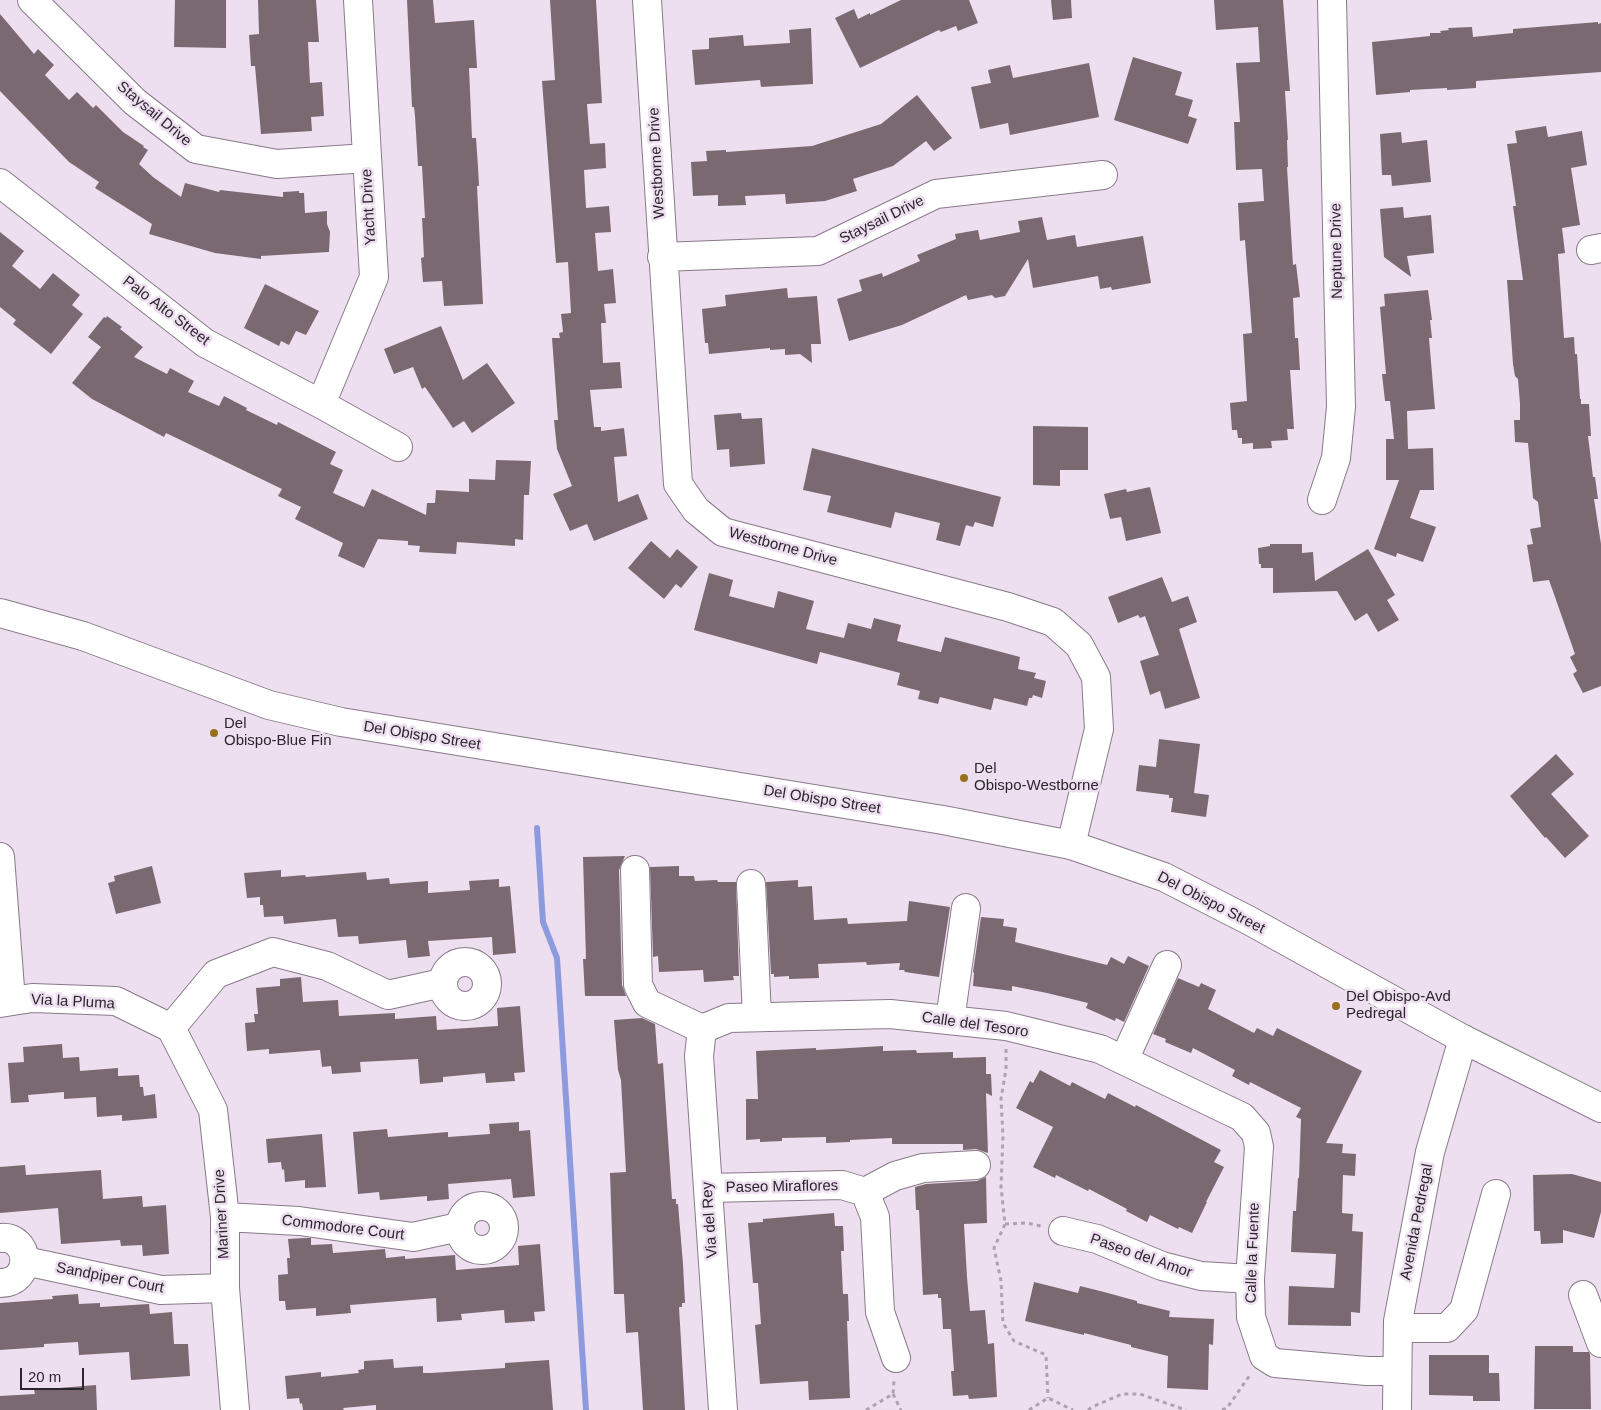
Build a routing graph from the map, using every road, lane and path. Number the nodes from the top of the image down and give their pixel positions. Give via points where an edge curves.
1 (32, 0) edge
2 (358, 0) edge
3 (647, 0) edge
4 (1332, 0) edge
5 (367, 158) junction
6 (1102, 175) dead end
7 (0, 183) edge
8 (662, 257) junction
9 (321, 404) junction
10 (398, 447) dead end
11 (1322, 500) dead end
12 (0, 613) edge
13 (1072, 845) junction
14 (0, 857) edge
15 (634, 870) dead end
16 (751, 884) dead end
17 (966, 908) dead end
18 (1167, 965) dead end
19 (442, 983) dead end
20 (5, 1002) edge
21 (757, 1018) junction
22 (950, 1020) junction
23 (1006, 1026) junction
24 (171, 1028) junction
25 (702, 1029) junction
26 (1463, 1039) junction
27 (1124, 1060) junction
28 (1601, 1108) edge
29 (1256, 1133) joint
30 (976, 1165) dead end
31 (708, 1188) junction
32 (865, 1192) junction
33 (1496, 1194) dead end
34 (225, 1216) junction
35 (1005, 1224) junction
36 (460, 1227) dead end
37 (1063, 1231) joint
38 (0, 1238) edge
39 (25, 1261) junction
40 (1250, 1279) junction
41 (0, 1283) edge
42 (225, 1288) junction
43 (1583, 1294) dead end
44 (1398, 1328) junction
45 (1601, 1343) edge
46 (1264, 1356) junction
47 (896, 1358) joint
48 (1397, 1371) junction
49 (893, 1394) junction
50 (1048, 1398) junction
51 (1226, 1409) edge
52 (236, 1410) edge
53 (723, 1410) edge
54 (866, 1410) edge
55 (901, 1410) edge
56 (1029, 1410) edge
57 (1073, 1410) edge
58 (1088, 1410) edge
59 (1186, 1410) edge
60 (1222, 1410) edge
61 (1396, 1410) edge

1 - 5 street, Staysail Drive via 135,102 196,150 277,164
2 - 5 street, Yacht Drive
3 - 8 street, Westborne Drive
4 - 11 street, Neptune Drive via 1342,407 1336,458
5 - 9 street, Yacht Drive via 374,277
6 - 8 street, Staysail Drive via 936,194 818,251
7 - 9 street, Palo Alto Street via 205,343
8 - 13 street, Westborne Drive via 678,484 696,510 723,532 1008,607 1053,622 1079,645 1096,677 1099,729
9 - 10 street, Palo Alto Street
12 - 13 street, Del Obispo Street via 83,636 269,705 341,722 943,820
13 - 26 street, Del Obispo Street via 1164,877
14 - 20 street
15 - 25 street via 638,985 647,1003
16 - 21 street
17 - 22 street
18 - 27 street
19 - 24 street via 388,995 327,966 273,952 216,974
20 - 24 street, Via la Pluma via 32,998 116,1002
21 - 22 street, Calle del Tesoro via 890,1014
21 - 25 street, Calle del Tesoro via 729,1018
22 - 23 street, Calle del Tesoro
23 - 27 street, Calle del Tesoro via 1100,1049
23 - 35 path via 1006,1069 1001,1099 1001,1187
24 - 34 street, Mariner Drive via 213,1110
25 - 31 street, Via del Rey via 699,1056
26 - 28 street, Del Obispo Street
26 - 44 street, Avenida Pedregal via 1430,1152
27 - 29 street, Calle del Tesoro via 1242,1117
29 - 40 street, Calle la Fuente via 1259,1147
30 - 32 street via 922,1168 895,1176
31 - 32 street, Paseo Miraflores via 842,1185
31 - 53 street, Via del Rey
32 - 47 street via 875,1217 880,1312
33 - 44 street via 1464,1310 1447,1328
34 - 36 street, Commodore Court via 412,1236
34 - 42 street, Mariner Drive
35 - 37 path via 1028,1223
35 - 50 path via 994,1248 1004,1322 1014,1340 1046,1355
37 - 40 street, Paseo del Amor via 1097,1239 1133,1255 1201,1276
38 - 39 street via 19,1245
39 - 41 street via 18,1277
39 - 42 street, Sandpiper Court via 162,1290
40 - 46 street, Calle la Fuente via 1251,1317
42 - 52 street, Mariner Drive
43 - 45 street
44 - 48 street, Avenida Pedregal
46 - 48 street via 1275,1363
46 - 51 path
47 - 49 path
48 - 61 street, Avenida Pedregal
49 - 54 path
49 - 55 path
50 - 56 path
50 - 57 path
51 - 60 path
58 - 59 path via 1122,1394 1140,1394

